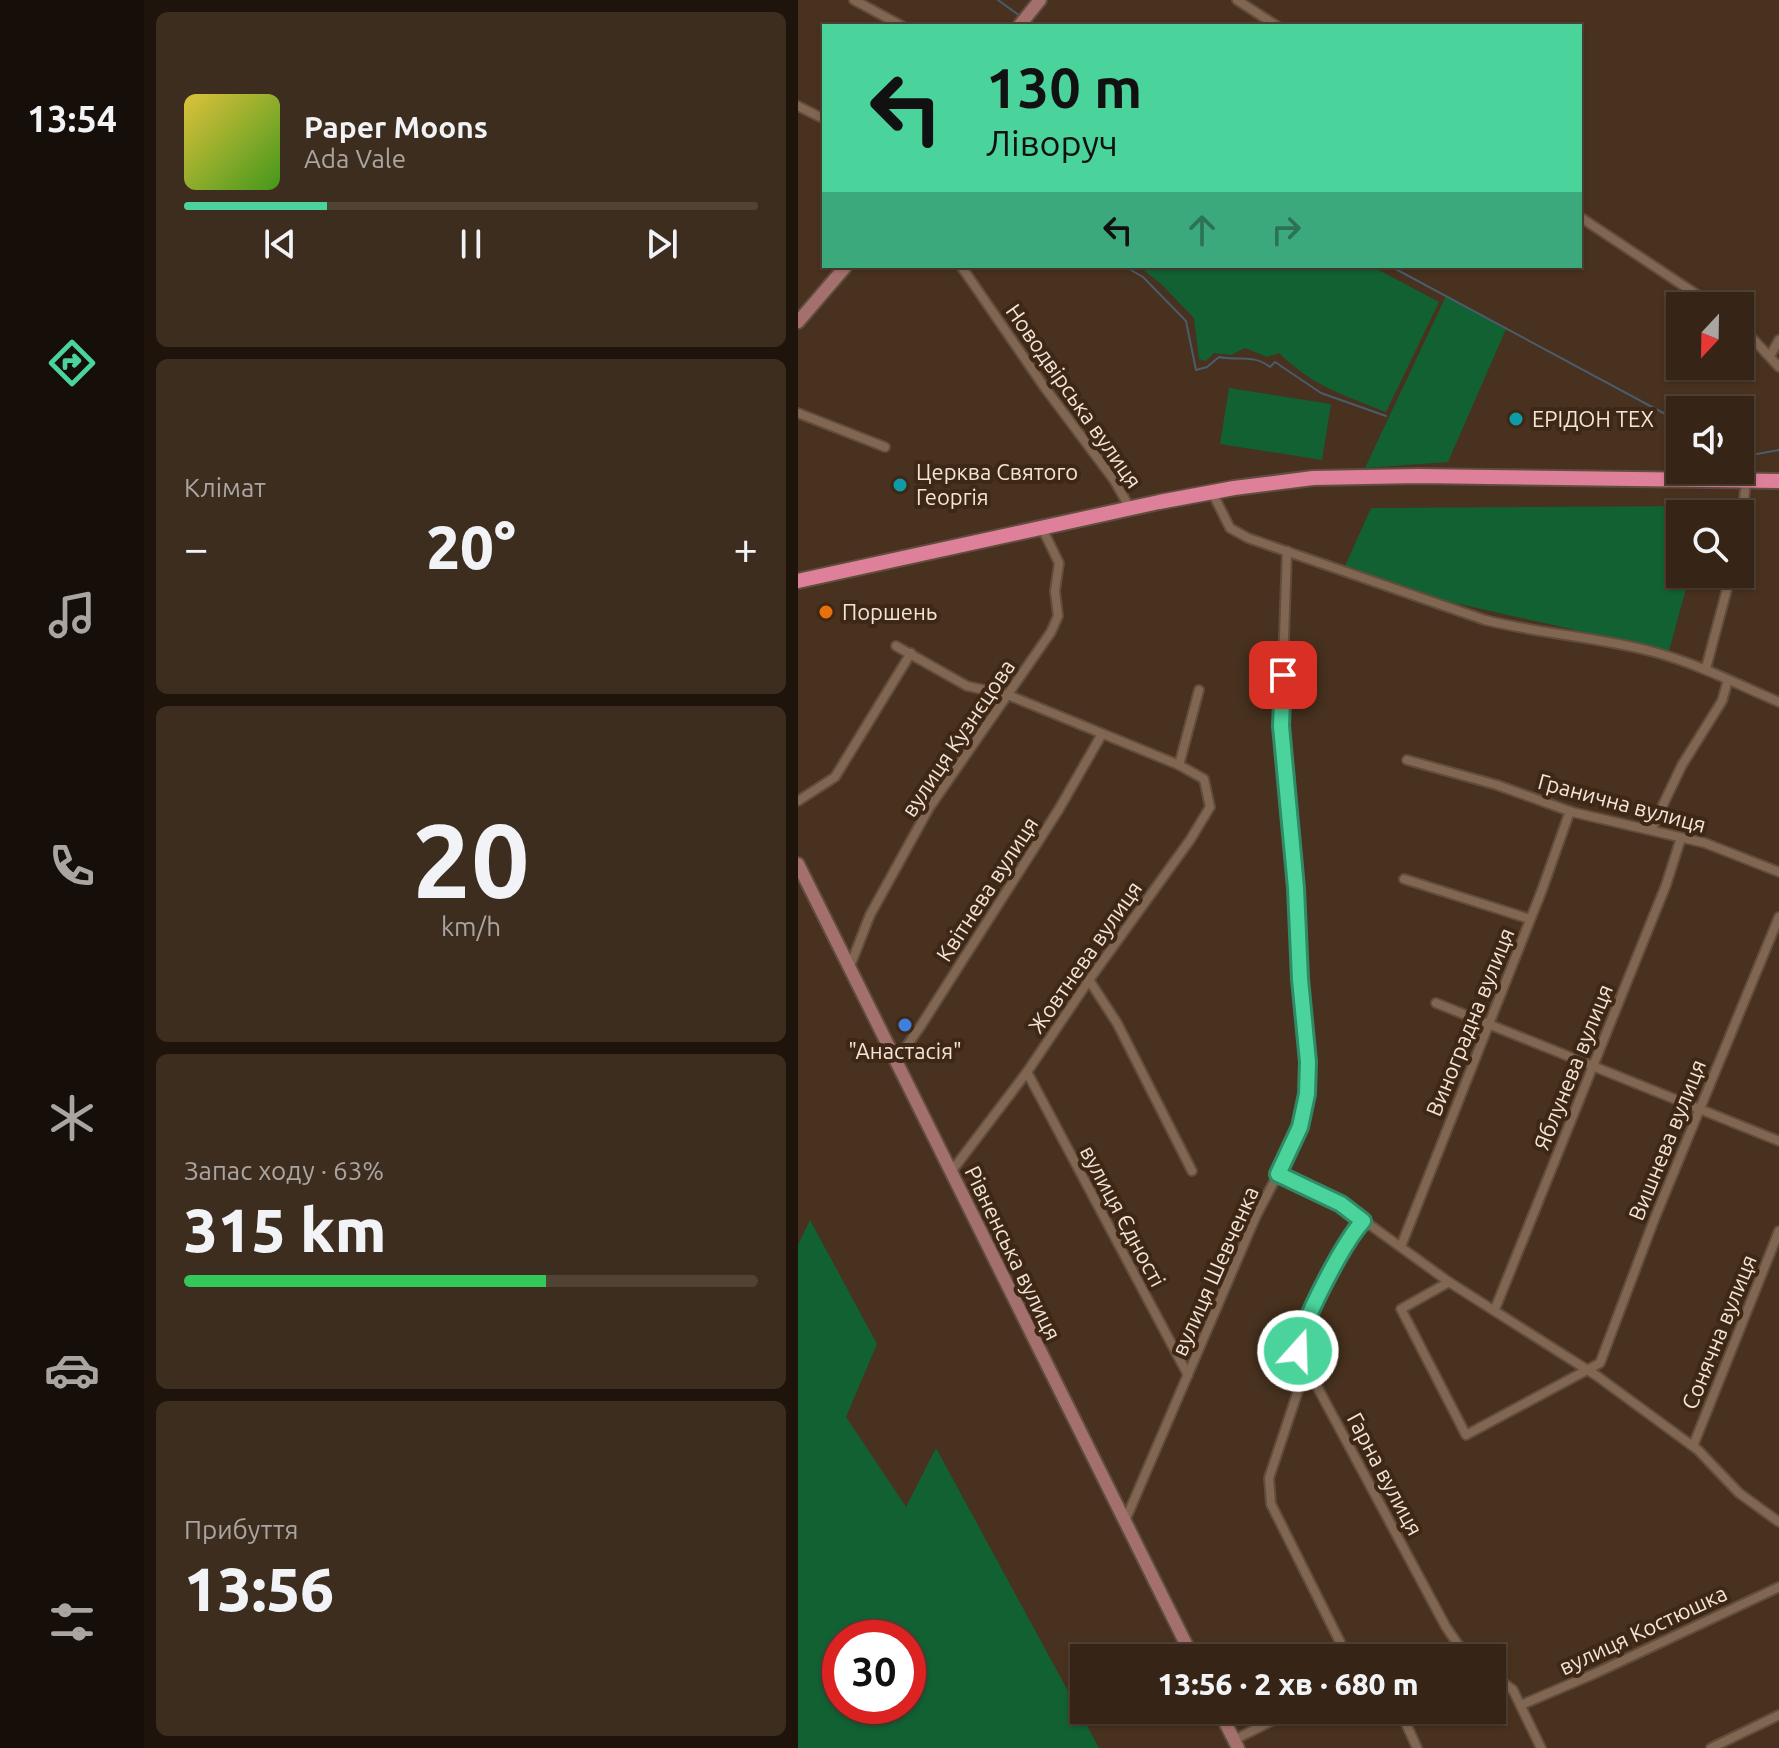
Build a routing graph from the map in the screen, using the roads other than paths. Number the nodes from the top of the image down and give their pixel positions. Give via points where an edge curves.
1 (854, 0) edge
2 (1040, 0) edge
3 (1237, 0) edge
4 (898, 24) edge
5 (1021, 24) edge
6 (1274, 24) edge
7 (798, 106) edge
8 (822, 118) edge
9 (1582, 218) edge
10 (844, 268) edge
11 (962, 268) edge
12 (1693, 292) edge
13 (798, 322) edge
14 (1754, 339) edge
15 (1779, 340) edge
16 (1770, 356) junction
17 (1779, 367) edge
18 (798, 413) edge
19 (885, 447) dead end
20 (1666, 480) edge
21 (1754, 481) edge
22 (1779, 481) edge
23 (1212, 492) junction
24 (1130, 508) junction
25 (1041, 526) junction
26 (1287, 551) junction
27 (798, 581) edge
28 (1727, 588) edge
29 (896, 646) dead end
30 (911, 653) junction
31 (1706, 668) junction
32 (1728, 680) junction
33 (1199, 690) dead end
34 (1008, 695) junction
35 (1779, 702) edge
36 (1102, 734) junction
37 (1407, 760) dead end
38 (1179, 765) junction
39 (798, 801) edge
40 (1570, 811) junction
41 (1651, 830) junction
42 (1681, 838) junction
43 (798, 864) edge
44 (1779, 872) edge
45 (1404, 879) dead end
46 (1779, 917) edge
47 (1530, 919) junction
48 (850, 966) junction
49 (1089, 980) junction
50 (1436, 1003) dead end
51 (1488, 1024) junction
52 (893, 1056) junction
53 (1591, 1065) junction
54 (1027, 1072) junction
55 (1699, 1109) junction
56 (1779, 1141) edge
57 (1192, 1171) dead end
58 (951, 1172) junction
59 (1278, 1174) junction
60 (1363, 1221) junction
61 (1779, 1231) edge
62 (1401, 1246) junction
63 (1449, 1282) junction
64 (1495, 1309) junction
65 (1306, 1366) junction
66 (1584, 1369) junction
67 (1188, 1375) junction
68 (1693, 1446) junction
69 (1125, 1521) junction
70 (1779, 1522) edge
71 (1779, 1587) edge
72 (1186, 1644) edge
73 (1341, 1644) edge
74 (1458, 1644) edge
75 (1506, 1685) edge
76 (1521, 1705) junction
77 (1779, 1715) edge
78 (1226, 1724) edge
79 (1270, 1724) edge
80 (1406, 1724) edge
81 (1236, 1744) edge
82 (1730, 1744) edge
83 (1417, 1748) edge
84 (1541, 1748) edge
85 (1711, 1748) edge

1 - 4 street
2 - 5 main road
3 - 6 street
7 - 8 street
9 - 12 street
10 - 13 main road
11 - 24 street, Новодвірська вулиця
14 - 16 street
15 - 16 street
16 - 17 street
18 - 19 street
20 - 23 highway via 1343,477
21 - 22 highway
23 - 24 highway
23 - 26 street via 1230,528
24 - 25 highway
25 - 27 highway
25 - 34 street, вулиця Кузнєцова via 1059,563 1058,616
26 - 31 street via 1485,620 1651,651
26 - 59 street, вулиця Шевченка via 1281,726 1308,1062 1300,1127
28 - 31 street
29 - 30 street
30 - 34 street via 967,686
30 - 39 street via 835,777
31 - 32 street
32 - 35 street
32 - 41 street via 1722,701 1682,765
33 - 38 street
34 - 36 street
34 - 48 street, вулиця Кузнєцова via 929,808 870,915
36 - 38 street
36 - 52 street, Квітнева вулиця via 920,1027
37 - 40 street, Гранична вулиця
38 - 49 street, Жовтнева вулиця via 1204,779 1210,807
40 - 41 street, Гранична вулиця
40 - 47 street, Виноградна вулиця
41 - 42 street, Гранична вулиця
42 - 44 street, Гранична вулиця
42 - 53 street, Яблунева вулиця
43 - 48 main road, Рівненська вулиця
45 - 47 street
46 - 55 street, Вишнева вулиця
47 - 51 street, Виноградна вулиця
48 - 52 main road, Рівненська вулиця
49 - 54 street, Жовтнева вулиця
49 - 57 street via 1117,1023
50 - 51 street
51 - 53 street
51 - 62 street, Виноградна вулиця
52 - 58 main road, Рівненська вулиця
53 - 55 street
53 - 64 street, Яблунева вулиця
54 - 58 street, Жовтнева вулиця
54 - 67 street, вулиця Єдності
55 - 56 street
55 - 66 street, Вишнева вулиця via 1600,1363
58 - 69 main road, Рівненська вулиця
59 - 60 street via 1341,1204
59 - 67 street, вулиця Шевченка
60 - 62 street
60 - 65 street, Гарна вулиця via 1299,1339
61 - 68 street, Сонячна вулиця
62 - 63 street
63 - 64 street
63 - 66 street, Вишнева вулиця via 1401,1309 1466,1435
64 - 66 street
65 - 73 street via 1269,1478 1271,1504
65 - 74 street, Гарна вулиця
66 - 68 street
67 - 69 street, вулиця Шевченка
68 - 70 street via 1739,1493
69 - 72 main road, Рівненська вулиця
71 - 76 street, вулиця Костюшка
75 - 76 street
76 - 84 street
77 - 82 street
78 - 81 main road
79 - 81 street
80 - 83 street
82 - 85 street

